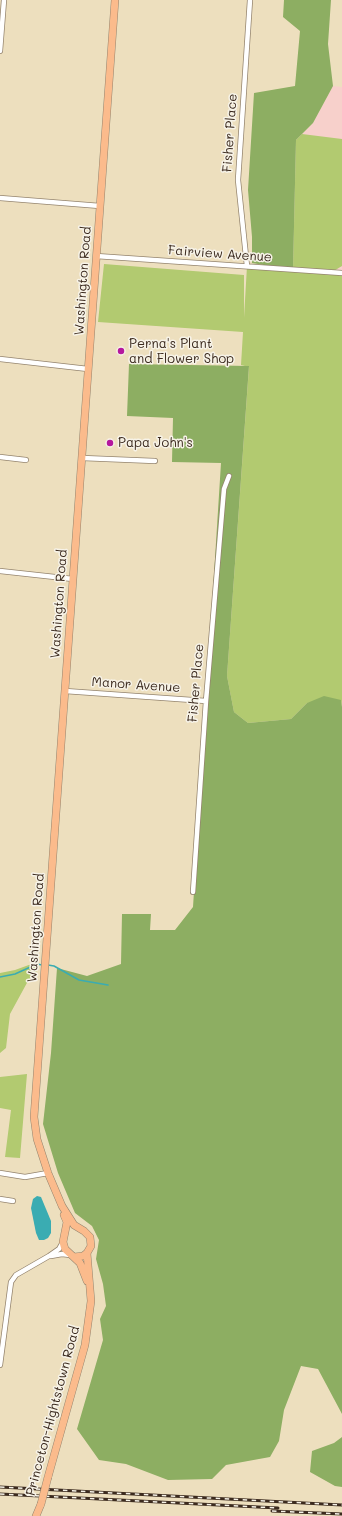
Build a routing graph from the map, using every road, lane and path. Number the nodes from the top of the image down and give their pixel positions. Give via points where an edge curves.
1 (4, 0) edge
2 (115, 0) edge
3 (250, 0) edge
4 (0, 51) edge
5 (0, 198) edge
6 (100, 206) junction
7 (96, 256) junction
8 (247, 266) junction
9 (342, 273) edge
10 (0, 359) edge
11 (88, 369) junction
12 (0, 457) edge
13 (82, 458) junction
14 (26, 460) dead end
15 (155, 461) dead end
16 (229, 476) dead end
17 (0, 571) edge
18 (73, 579) junction
19 (65, 691) junction
20 (206, 701) junction
21 (193, 892) dead end
22 (0, 1173) edge
23 (48, 1173) junction
24 (0, 1199) edge
25 (13, 1201) dead end
26 (62, 1206) junction
27 (80, 1229) junction
28 (64, 1240) junction
29 (88, 1253) junction
30 (49, 1256) junction
31 (72, 1256) junction
32 (90, 1288) junction
33 (2, 1333) edge
34 (0, 1365) edge
35 (36, 1516) edge

1 - 4 street
2 - 6 main road, Washington Road
3 - 8 street, Fisher Place via 238,180
5 - 6 street
6 - 7 main road, Washington Road
7 - 8 street, Fairview Avenue
7 - 11 main road, Washington Road
8 - 9 street, Fairview Avenue
10 - 11 street
11 - 13 main road, Washington Road
12 - 14 street
13 - 15 street
13 - 18 main road, Washington Road
16 - 20 street, Fisher Place via 224,489
17 - 18 street
18 - 19 main road, Washington Road
19 - 20 street, Manor Avenue
19 - 23 main road, Washington Road via 34,1118 37,1139
20 - 21 street, Fisher Place
22 - 23 street via 25,1177
23 - 26 main road, Washington Road
24 - 25 street
26 - 27 main road, Washington Road via 74,1225
26 - 28 main road, Washington Road via 67,1222
27 - 28 main road via 71,1231
27 - 29 main road, Washington Road via 90,1237 91,1246
28 - 30 street
28 - 31 main road via 65,1249
29 - 31 main road via 83,1256
29 - 32 main road, Princeton-Hightstown Road
30 - 31 street
30 - 33 street via 16,1275 11,1282
31 - 32 main road, Princeton-Hightstown Road via 82,1268
32 - 35 main road, Princeton-Hightstown Road, bridge via 91,1302 85,1345
33 - 34 street

